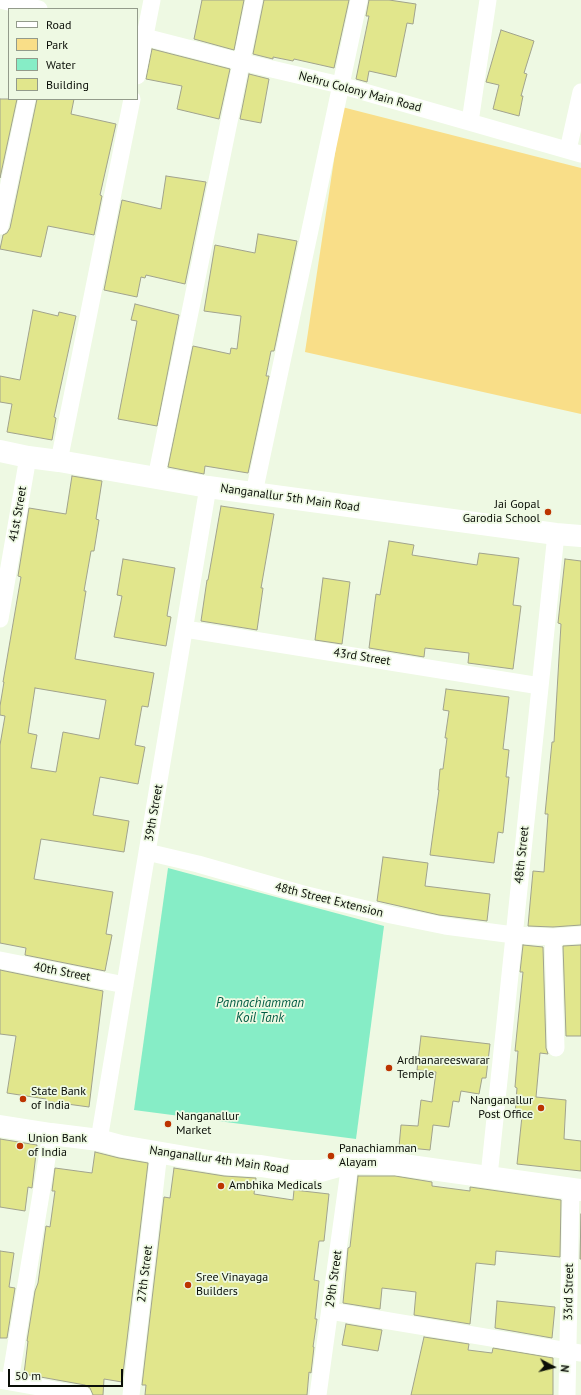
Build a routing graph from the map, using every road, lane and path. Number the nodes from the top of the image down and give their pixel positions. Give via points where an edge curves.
1 (0, 0) edge
2 (152, 0) edge
3 (254, 0) edge
4 (359, 0) edge
5 (488, 0) edge
6 (35, 8) edge
7 (141, 36) edge
8 (242, 62) junction
9 (138, 66) edge
10 (340, 85) junction
11 (581, 92) edge
12 (27, 100) edge
13 (132, 100) edge
14 (470, 122) junction
15 (575, 152) edge
16 (0, 226) edge
17 (0, 451) edge
18 (28, 457) junction
19 (59, 460) junction
20 (156, 478) junction
21 (208, 487) junction
22 (254, 493) junction
23 (556, 534) junction
24 (581, 536) edge
25 (1, 612) edge
26 (185, 628) junction
27 (540, 686) junction
28 (147, 852) junction
29 (514, 935) junction
30 (581, 935) edge
31 (553, 937) junction
32 (0, 960) edge
33 (125, 984) junction
34 (556, 1048) dead end
35 (0, 1126) edge
36 (51, 1134) junction
37 (99, 1140) junction
38 (159, 1152) junction
39 (350, 1163) junction
40 (489, 1176) junction
41 (576, 1189) edge
42 (330, 1311) junction
43 (574, 1352) edge
44 (5, 1381) edge
45 (83, 1395) edge
46 (131, 1395) edge
47 (318, 1395) edge
48 (567, 1395) edge

1 - 6 street
2 - 7 street
3 - 8 street
4 - 10 street
5 - 14 street
7 - 8 street, Nehru Colony Main Road
7 - 9 street
8 - 10 street, Nehru Colony Main Road
8 - 20 street
10 - 14 street, Nehru Colony Main Road
10 - 22 street
11 - 15 street
12 - 16 street
13 - 19 street
14 - 15 street, Nehru Colony Main Road
17 - 18 street, Nanganallur 5th Main Road
18 - 19 street, Nanganallur 5th Main Road
18 - 25 street, 41st Street
19 - 20 street, Nanganallur 5th Main Road
20 - 21 street, Nanganallur 5th Main Road
21 - 22 street, Nanganallur 5th Main Road
21 - 26 street, 39th Street
22 - 23 street, Nanganallur 5th Main Road
23 - 24 street, Nanganallur 5th Main Road
23 - 27 street, 48th Street
26 - 27 street, 43rd Street
26 - 28 street, 39th Street
27 - 29 street, 48th Street
28 - 29 street, 48th Street Extension via 392,916
28 - 33 street, 39th Street
29 - 31 street, 48th Street Extension
29 - 40 street, 48th Street
30 - 31 street, 48th Street Extension
31 - 34 street
32 - 33 street, 40th Street
33 - 37 street, 39th Street
35 - 36 street, Nanganallur 4th Main Road
36 - 37 street, Nanganallur 4th Main Road
36 - 44 street
37 - 38 street, Nanganallur 4th Main Road
38 - 39 street, Nanganallur 4th Main Road via 226,1164 292,1171 321,1171
38 - 46 street, 27th Street
39 - 40 street, Nanganallur 4th Main Road via 404,1165
39 - 42 street, 29th Street
40 - 41 street, Nanganallur 4th Main Road
41 - 43 street, 33rd Street
42 - 43 street
42 - 47 street, 29th Street
43 - 48 street, 33rd Street
44 - 45 street

